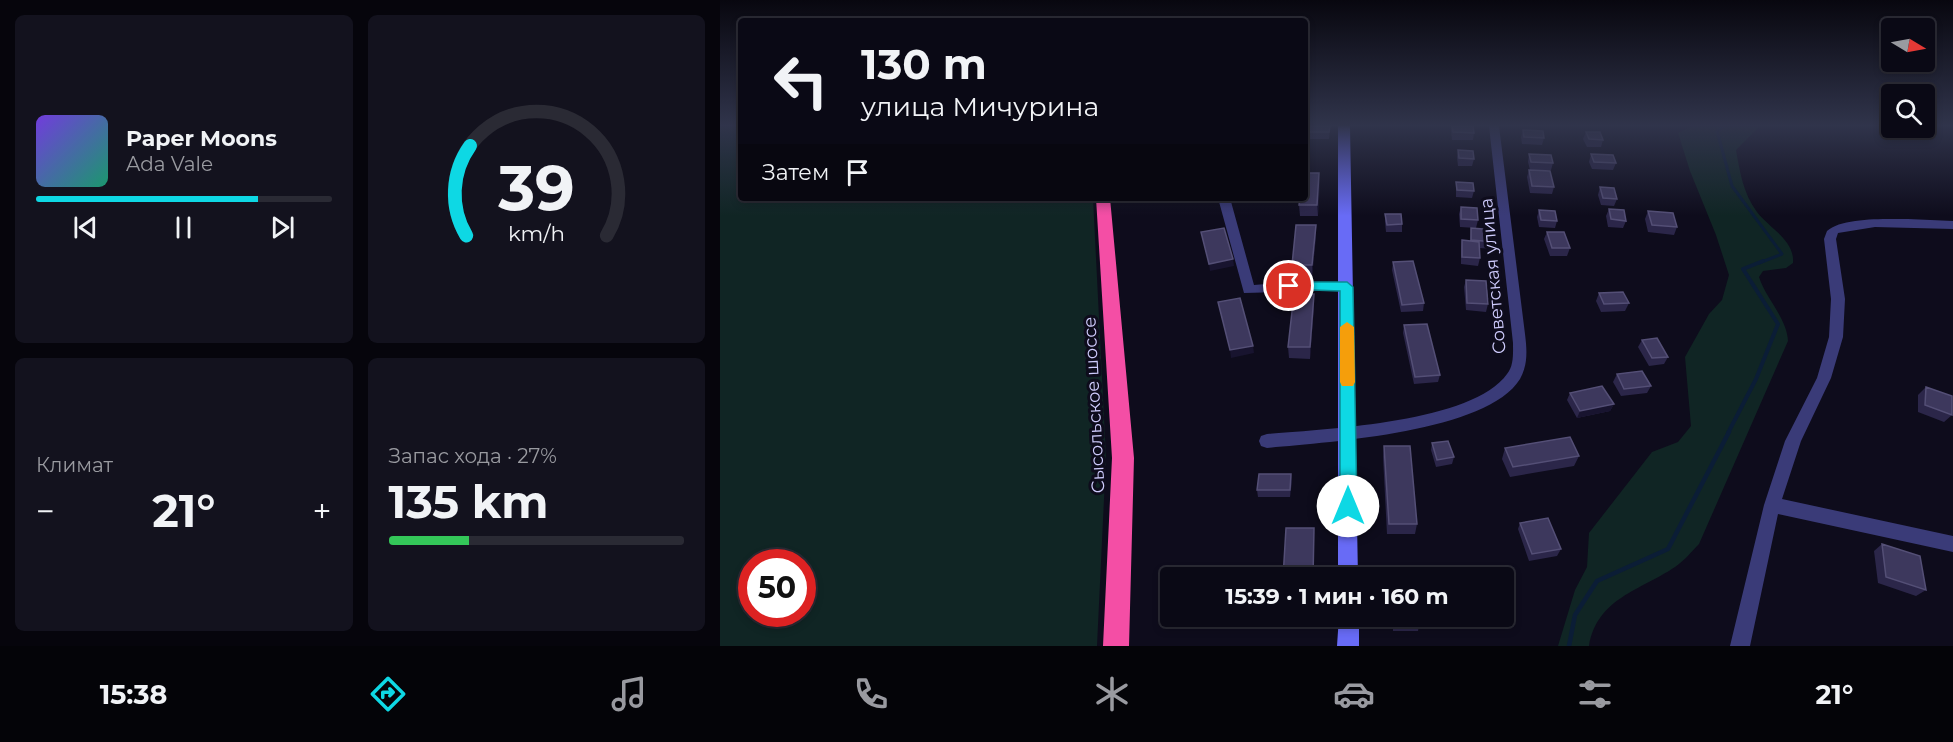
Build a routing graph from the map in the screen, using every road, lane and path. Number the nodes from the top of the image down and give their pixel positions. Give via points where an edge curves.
1 (1345, 156) edge
2 (1498, 156) edge
3 (1103, 201) edge
4 (1225, 201) edge
5 (1951, 229) edge
6 (1347, 287) junction
7 (1348, 434) junction
8 (1267, 441) dead end
9 (1772, 505) junction
10 (1953, 544) edge
11 (1348, 567) edge
12 (1349, 627) edge
13 (1116, 646) edge
14 (1348, 646) edge
15 (1740, 646) edge

1 - 6 main road
2 - 7 street, Советская улица via 1518,337 1519,365 1512,380 1503,391 1479,406
3 - 13 highway, Сысольское шоссе via 1123,459
4 - 6 street via 1249,290
5 - 9 street via 1856,225 1833,231 1830,239 1838,299 1836,337 1824,378 1793,441
6 - 7 main road
7 - 8 street, Советская улица
7 - 11 main road
9 - 10 street
9 - 15 street
12 - 14 main road

